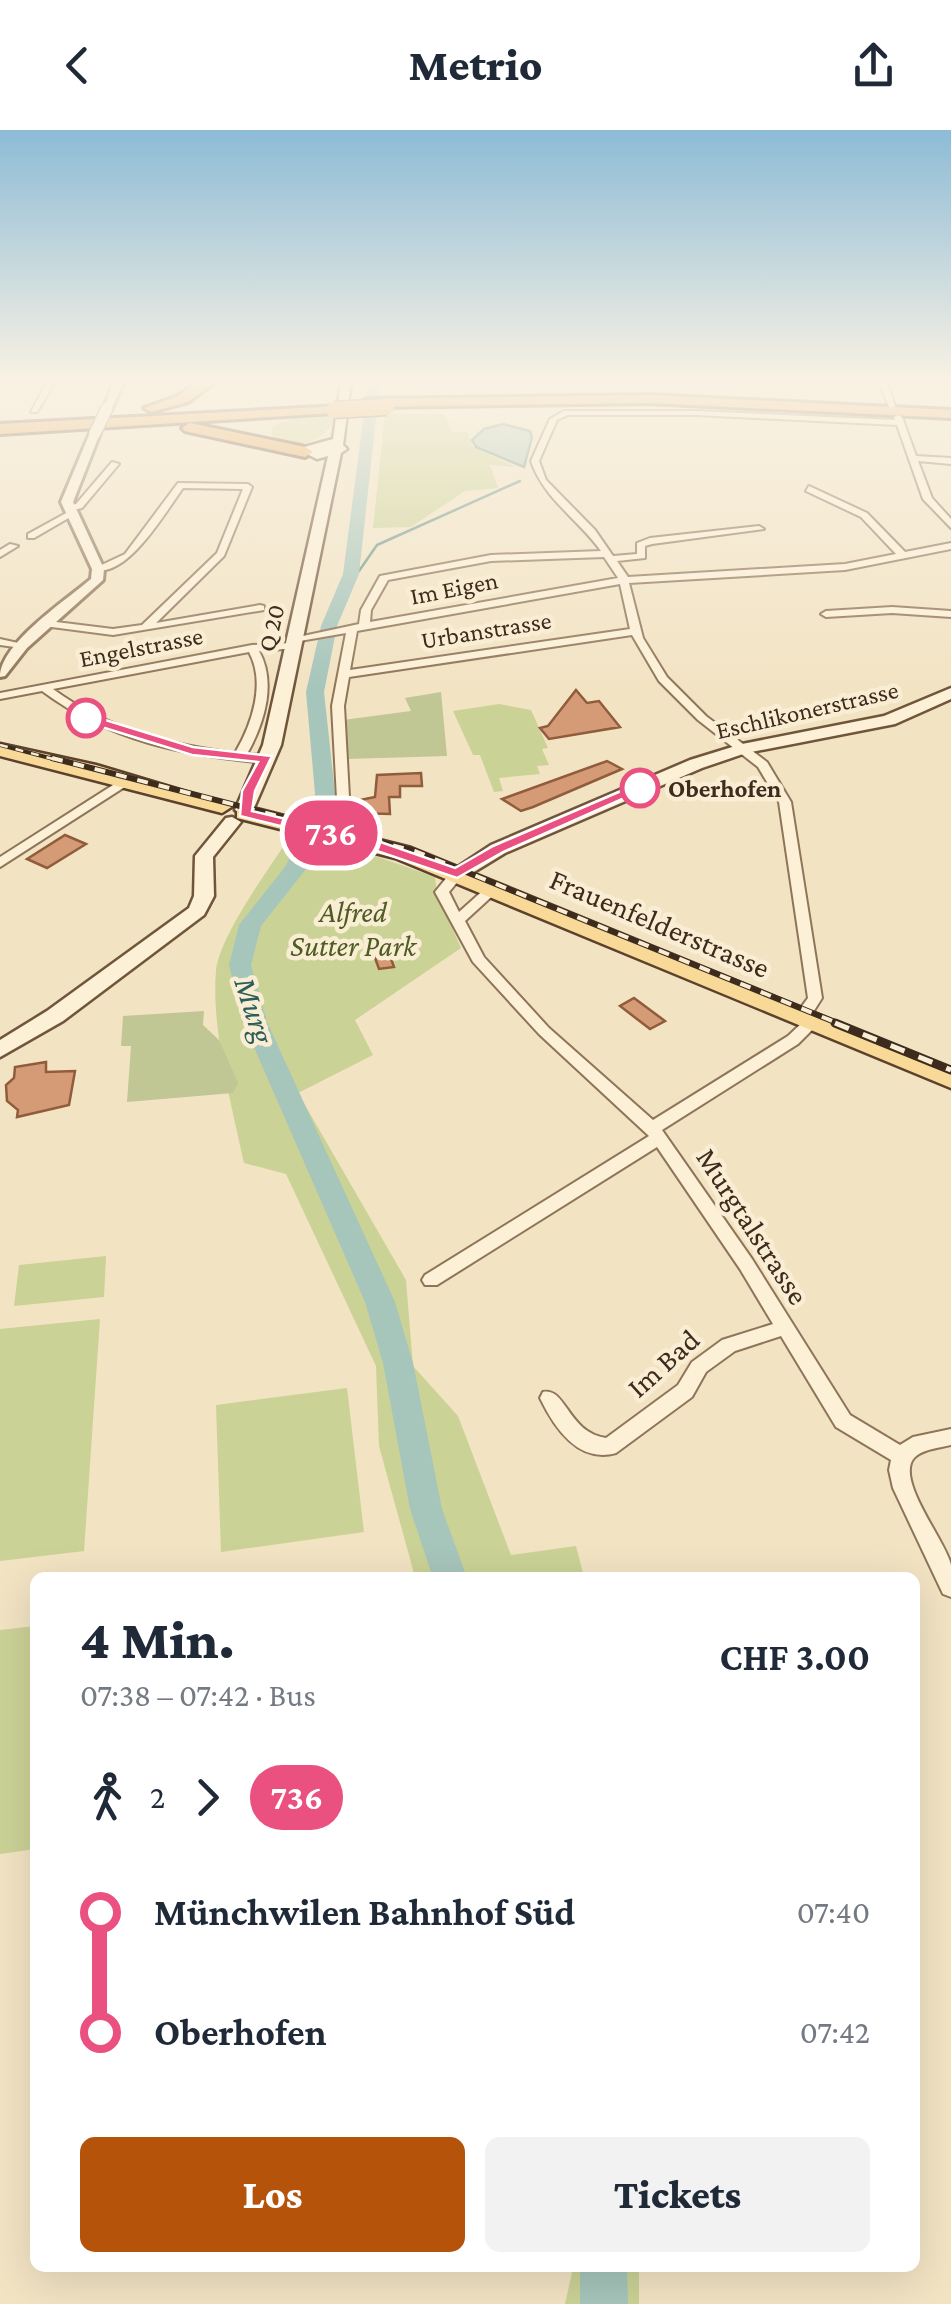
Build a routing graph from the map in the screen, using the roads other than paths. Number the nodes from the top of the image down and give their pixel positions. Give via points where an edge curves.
1 (72, 483) edge
2 (98, 483) edge
3 (328, 483) edge
4 (545, 483) edge
5 (922, 483) edge
6 (809, 489) dead end
7 (69, 512) junction
8 (951, 525) edge
9 (758, 529) dead end
10 (31, 536) dead end
11 (14, 546) dead end
12 (951, 546) edge
13 (919, 553) junction
14 (0, 554) edge
15 (610, 556) junction
16 (903, 556) junction
17 (950, 561) edge
18 (98, 568) junction
19 (623, 580) junction
20 (260, 608) dead end
21 (826, 614) dead end
22 (951, 614) edge
23 (48, 624) junction
24 (145, 628) junction
25 (358, 629) junction
26 (636, 631) junction
27 (0, 642) edge
28 (293, 643) junction
29 (22, 645) junction
30 (252, 648) junction
31 (0, 673) edge
32 (344, 674) junction
33 (44, 688) junction
34 (951, 693) edge
35 (0, 696) edge
36 (742, 749) junction
37 (0, 750) edge
38 (239, 758) junction
39 (267, 759) junction
40 (128, 781) junction
41 (230, 814) junction
42 (346, 827) junction
43 (0, 863) edge
44 (457, 874) junction
45 (493, 889) junction
46 (457, 922) junction
47 (69, 1005) junction
48 (807, 1019) junction
49 (0, 1040) edge
50 (0, 1050) edge
51 (951, 1079) edge
52 (655, 1133) junction
53 (431, 1280) dead end
54 (784, 1328) junction
55 (550, 1398) dead end
56 (951, 1437) edge
57 (902, 1456) junction
58 (951, 1587) edge

1 - 7 street
2 - 7 street
3 - 28 main road, Q 20
4 - 15 street
5 - 8 street
6 - 16 street via 864,514
7 - 10 street
7 - 18 street
9 - 15 street via 644,542 642,556
11 - 14 street
12 - 13 street, Im Eigen
13 - 16 street, Im Eigen
13 - 17 street
15 - 19 street
15 - 25 street via 491,558 384,578
16 - 19 street, Im Eigen via 845,566
18 - 23 street via 94,584
18 - 24 street via 128,556 181,485 248,487 222,554
19 - 25 street, Im Eigen
19 - 26 street
20 - 24 street
21 - 22 street
23 - 24 street via 113,632
23 - 29 street
25 - 28 street, Im Eigen
25 - 32 street
26 - 32 street, Urbanstrasse
26 - 36 street via 674,692
27 - 29 street
28 - 30 street, Engelstrasse
28 - 39 main road, Q 20
29 - 31 street
30 - 33 street, Engelstrasse
30 - 38 street via 264,676
32 - 42 street via 338,706
33 - 35 street, Engelstrasse
33 - 38 street via 78,714 121,732
34 - 36 main road, Eschlikonerstrasse via 888,720
36 - 44 main road, Eschlikonerstrasse via 523,838
36 - 48 street via 763,765 790,815 815,998
37 - 40 main road
38 - 39 street
39 - 41 main road, Q 20
40 - 41 main road
40 - 43 street
41 - 42 main road, Frauenfelderstrasse
41 - 47 main road, Q 20 via 201,864 204,896 198,911
42 - 44 main road, Frauenfelderstrasse
44 - 45 main road, Frauenfelderstrasse
44 - 46 street, Murgtalstrasse via 442,892
45 - 46 street
45 - 48 main road, Frauenfelderstrasse
46 - 52 street, Murgtalstrasse via 478,958 536,1023
47 - 49 main road
47 - 50 main road
48 - 51 main road, Frauenfelderstrasse
48 - 52 street via 792,1040
52 - 53 street
52 - 54 street, Murgtalstrasse
54 - 55 street, Im Bad via 730,1345 699,1367 686,1391 609,1447 581,1441
54 - 57 street, Murgtalstrasse via 843,1421
56 - 57 street via 913,1446
57 - 58 street via 904,1488

